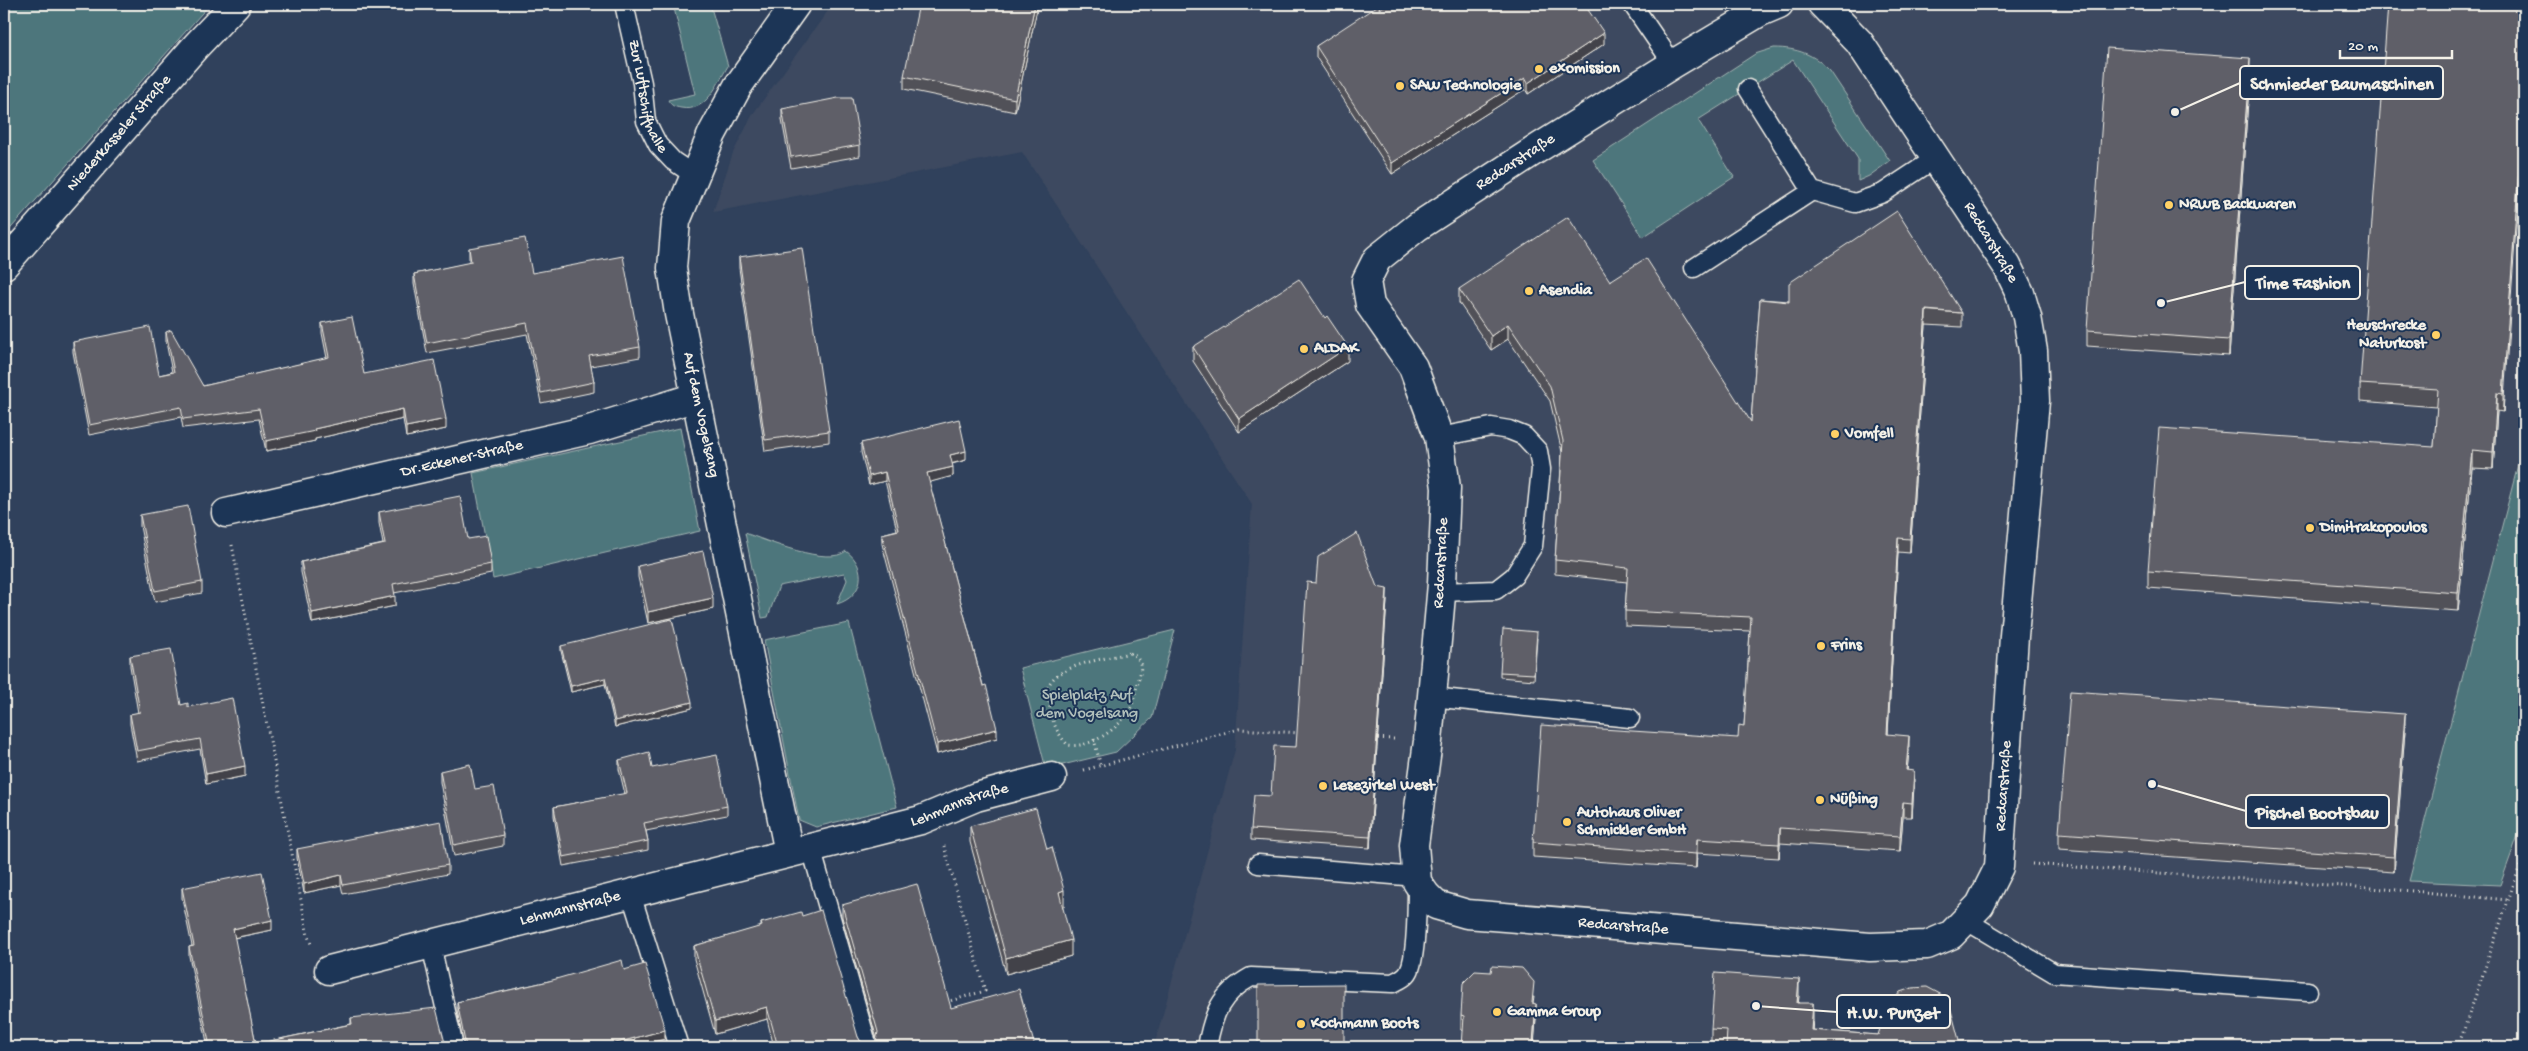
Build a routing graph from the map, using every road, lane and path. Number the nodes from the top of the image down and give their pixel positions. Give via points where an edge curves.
1 (236, 4) edge
2 (624, 4) edge
3 (796, 4) edge
4 (1632, 4) edge
5 (1779, 4) edge
6 (1822, 4) edge
7 (1672, 64) junction
8 (1748, 88) dead end
9 (1936, 158) junction
10 (694, 175) junction
11 (1812, 191) junction
12 (4, 265) edge
13 (1694, 268) dead end
14 (696, 396) junction
15 (1439, 437) junction
16 (226, 513) joint
17 (1442, 592) junction
18 (1432, 697) junction
19 (1630, 718) dead end
20 (1309, 733) edge
21 (1369, 737) edge
22 (1094, 739) junction
23 (1428, 741) junction
24 (1100, 767) junction
25 (1052, 777) joint
26 (935, 814) junction
27 (800, 850) junction
28 (2524, 854) edge
29 (1258, 864) dead end
30 (2000, 868) junction
31 (1417, 880) junction
32 (631, 894) junction
33 (2508, 900) junction
34 (1967, 921) junction
35 (430, 945) junction
36 (329, 970) joint
37 (2308, 991) dead end
38 (938, 1004) edge
39 (454, 1047) edge
40 (679, 1047) edge
41 (868, 1047) edge
42 (1207, 1047) edge
43 (2458, 1047) edge

1 - 12 street, Niederkasseler Straße
2 - 10 lane, Zur Luftschiffhalle via 642,83 646,121 658,145 673,161
3 - 10 street, Auf dem Vogelsang via 738,86
4 - 7 lane
5 - 7 street, Redcarstraße
6 - 9 street, Redcarstraße via 1859,42
7 - 15 street, Redcarstraße via 1417,227 1377,259 1366,281 1370,305 1413,367
8 - 11 lane
9 - 11 lane via 1883,194 1855,203
9 - 30 street, Redcarstraße via 2007,266 2020,292 2033,351 2035,402 2013,646
10 - 14 street, Auf dem Vogelsang via 676,221 672,268
11 - 13 lane
14 - 16 street, Dr.Eckener-Straße via 589,430
14 - 27 street, Auf dem Vogelsang
15 - 17 street, Redcarstraße via 1446,488
15 - 17 lane via 1491,427 1509,430 1524,436 1538,451 1541,469 1533,546 1514,576 1496,590
16 - 36 path via 308,936
17 - 18 street, Redcarstraße
18 - 19 lane
18 - 23 street, Redcarstraße
20 - 24 path via 1240,729
21 - 23 path
22 - 22 path via 1074,746 1062,739 1052,720 1048,688 1054,678 1071,667 1130,653 1141,664 1132,705 1112,730
22 - 24 path
23 - 31 street, Redcarstraße via 1414,845
24 - 25 path
25 - 26 street, Lehmannstraße via 976,798
26 - 27 street, Lehmannstraße
26 - 38 path via 985,991
27 - 32 street, Lehmannstraße
27 - 41 lane
28 - 33 path
29 - 31 lane
30 - 33 path via 2022,863
30 - 34 street, Redcarstraße via 1980,905
31 - 34 street, Redcarstraße via 1436,905 1467,914 1870,947 1928,945 1951,935
31 - 42 lane via 1415,937 1409,971 1402,979 1393,983 1251,976 1223,999 1213,1018
32 - 35 street, Lehmannstraße
32 - 40 lane
33 - 43 path
34 - 37 lane via 2054,973
35 - 36 street, Lehmannstraße
35 - 39 lane

